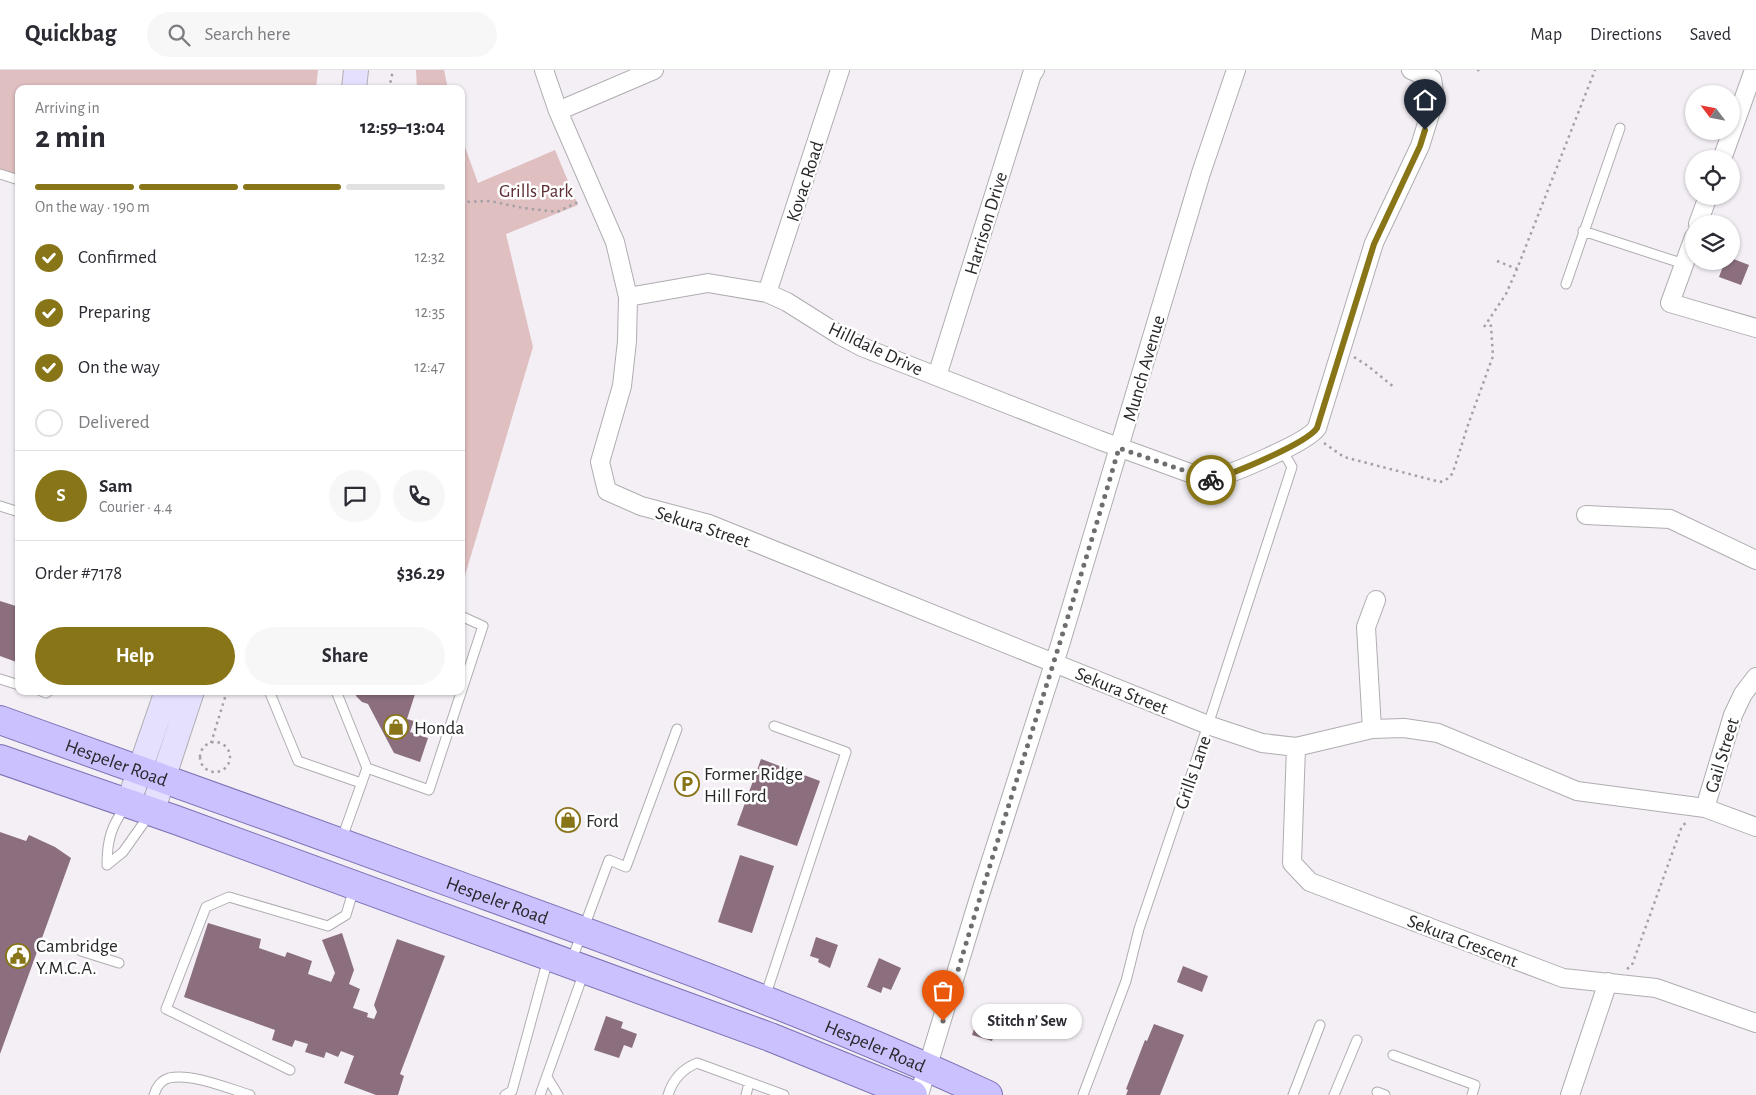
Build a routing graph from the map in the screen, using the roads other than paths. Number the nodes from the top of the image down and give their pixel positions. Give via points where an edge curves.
1 (356, 70) edge
2 (544, 70) edge
3 (654, 70) edge
4 (840, 70) edge
5 (1035, 70) edge
6 (1236, 70) edge
7 (1411, 70) edge
8 (1754, 70) edge
9 (354, 85) edge
10 (558, 111) junction
11 (1620, 128) dead end
12 (1725, 150) edge
13 (0, 174) edge
14 (15, 179) edge
15 (1583, 231) junction
16 (1684, 264) joint
17 (1566, 284) dead end
18 (768, 292) junction
19 (628, 297) junction
20 (1756, 328) edge
21 (937, 376) junction
22 (1119, 448) junction
23 (1282, 450) junction
24 (0, 506) edge
25 (15, 511) edge
26 (1586, 515) dead end
27 (1756, 560) edge
28 (1376, 600) dead end
29 (465, 618) edge
30 (1054, 662) junction
31 (1756, 677) edge
32 (0, 679) edge
33 (465, 679) edge
34 (15, 683) edge
35 (166, 695) edge
36 (190, 695) edge
37 (270, 695) edge
38 (338, 695) edge
39 (460, 695) edge
40 (0, 720) edge
41 (1208, 725) junction
42 (774, 726) dead end
43 (677, 729) dead end
44 (1372, 729) junction
45 (1296, 747) junction
46 (0, 759) edge
47 (367, 768) junction
48 (152, 774) junction
49 (361, 783) junction
50 (140, 808) junction
51 (1704, 808) junction
52 (1756, 827) edge
53 (340, 842) junction
54 (355, 886) junction
55 (582, 930) junction
56 (81, 950) dead end
57 (119, 963) dead end
58 (568, 964) junction
59 (1608, 982) junction
60 (764, 1000) junction
61 (1756, 1023) edge
62 (1320, 1025) dead end
63 (1357, 1040) dead end
64 (1393, 1055) dead end
65 (928, 1067) junction
66 (290, 1070) dead end
67 (547, 1078) junction
68 (749, 1083) junction
69 (239, 1093) edge
70 (773, 1093) edge
71 (154, 1095) edge
72 (250, 1095) edge
73 (505, 1095) edge
74 (540, 1095) edge
75 (558, 1095) edge
76 (668, 1095) edge
77 (746, 1095) edge
78 (784, 1095) edge
79 (913, 1095) edge
80 (919, 1095) edge
81 (988, 1095) edge
82 (1083, 1095) edge
83 (1293, 1095) edge
84 (1334, 1095) edge
85 (1472, 1095) edge
86 (1570, 1095) edge

1 - 9 main road
2 - 10 street, Sekura Street
3 - 10 street
4 - 18 street, Kovac Road
5 - 21 street, Harrison Drive
6 - 22 street, Munch Avenue via 1201,173
7 - 23 street, Hilldale Drive via 1432,79 1435,98 1420,146 1374,244 1317,428 1313,434
8 - 12 street
10 - 19 street, Sekura Street via 615,242
11 - 15 lane
13 - 14 lane
15 - 16 lane
15 - 17 lane
16 - 20 street via 1670,303
18 - 19 street, Hilldale Drive via 708,283
18 - 21 street, Hilldale Drive via 862,346
19 - 30 street, Sekura Street via 622,386 600,462 607,492 641,506 710,524
21 - 22 street, Hilldale Drive
22 - 23 street, Hilldale Drive via 1209,480
22 - 30 street, Munch Avenue
23 - 41 lane, Grills Lane via 1292,467
24 - 25 lane
26 - 27 street via 1670,520
28 - 44 street via 1366,627
29 - 33 lane via 482,626
30 - 41 street, Sekura Street
30 - 65 street, Munch Avenue
31 - 51 street, Gail Street via 1732,715
32 - 34 lane
35 - 48 main road
36 - 48 main road
37 - 49 lane via 298,761
38 - 47 lane
39 - 47 lane via 429,790
40 - 48 main road, Hespeler Road
41 - 45 street via 1262,742
41 - 82 lane, Grills Lane via 1139,929 1126,980
42 - 60 lane via 846,752
43 - 55 lane via 626,867 609,860
44 - 45 street
44 - 51 street via 1404,728 1438,733 1577,791
45 - 59 street, Sekura Crescent via 1292,863 1310,882 1563,978
46 - 50 main road, Hespeler Road
47 - 49 lane
48 - 50 main road
48 - 53 main road, Hespeler Road
49 - 53 lane
50 - 50 lane via 116,819 107,844 107,865 124,852
50 - 54 main road, Hespeler Road
51 - 52 street
53 - 55 main road, Hespeler Road
54 - 58 main road, Hespeler Road
54 - 66 lane via 346,914 328,926 229,897 206,907 166,1009
55 - 58 lane
55 - 60 main road, Hespeler Road
56 - 57 lane
58 - 67 lane
58 - 73 lane via 512,1091
58 - 79 main road, Hespeler Road via 770,1037
59 - 61 street, Sekura Crescent via 1656,988
59 - 86 street
60 - 65 main road, Hespeler Road
62 - 83 lane
63 - 84 lane
64 - 85 lane via 1476,1086
65 - 80 street, Munch Avenue
65 - 81 main road, Hespeler Road
67 - 74 lane
67 - 75 lane
68 - 70 lane
68 - 76 lane via 697,1063 684,1069 671,1085
68 - 77 lane
69 - 71 lane via 188,1077 167,1079 157,1087
69 - 72 lane
70 - 78 lane

